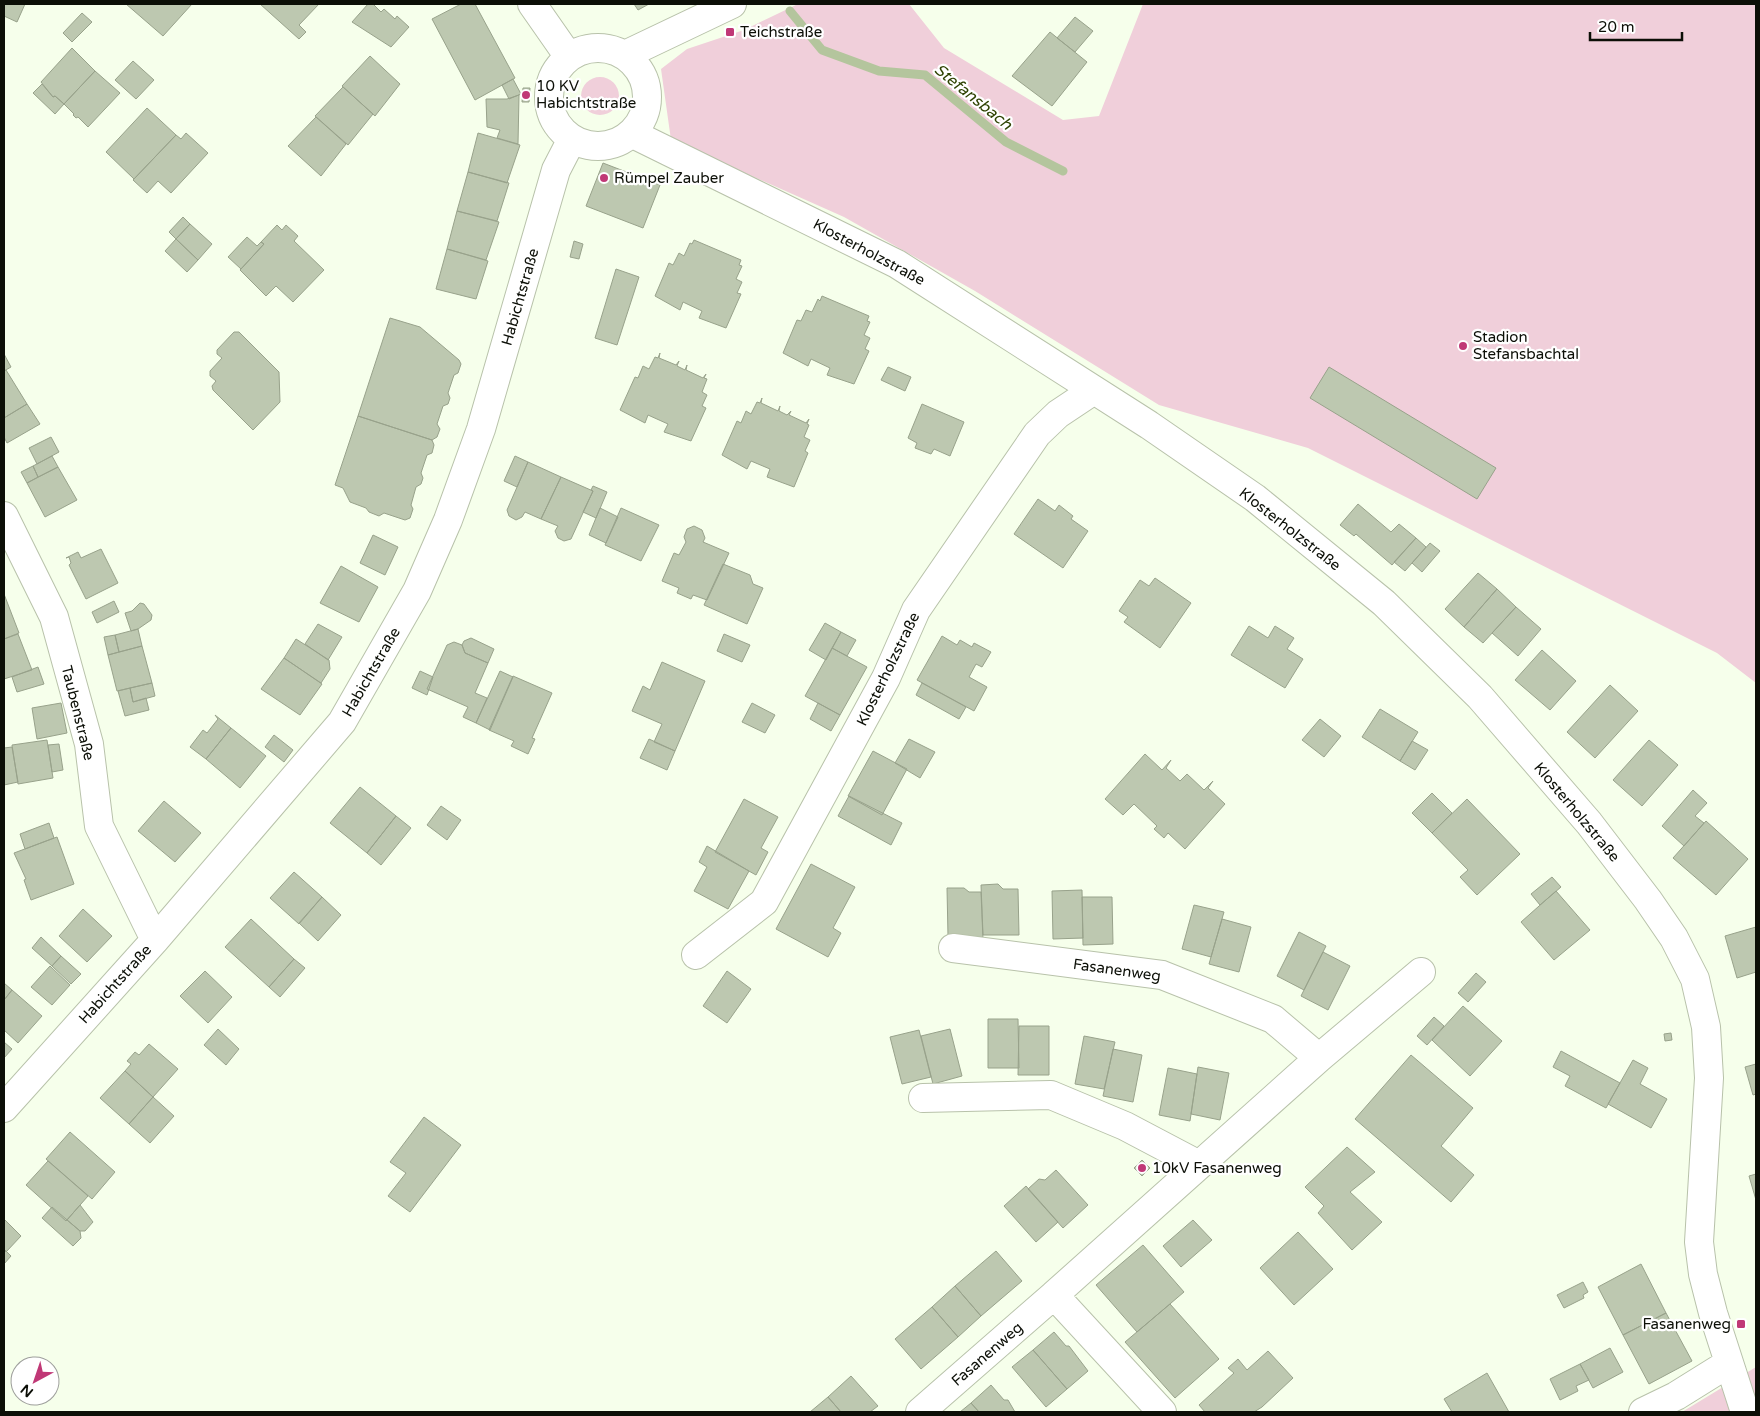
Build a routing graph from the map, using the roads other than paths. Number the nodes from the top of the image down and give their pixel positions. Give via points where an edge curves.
1 (532, 4) edge
2 (732, 4) edge
3 (625, 55) junction
4 (569, 57) junction
5 (633, 134) junction
6 (572, 139) junction
7 (1094, 390) junction
8 (4, 516) edge
9 (155, 940) junction
10 (953, 948) dead end
11 (696, 955) dead end
12 (1421, 972) dead end
13 (1319, 1058) junction
14 (923, 1098) dead end
15 (4, 1108) edge
16 (1199, 1165) junction
17 (1054, 1295) junction
18 (1729, 1363) junction
19 (1742, 1402) edge
20 (920, 1412) edge
21 (1162, 1412) edge
22 (1643, 1412) edge

1 - 4 street
2 - 3 street
3 - 4 street via 606,48 587,48
3 - 5 street via 638,67 646,83 648,101 644,119
4 - 6 street via 557,69 550,85 549,102 553,118 563,133
5 - 6 street via 617,144 600,147 587,146
5 - 7 street, Klosterholzstraße via 897,264
6 - 9 street, Habichtstraße via 556,170 481,429 448,520 417,591 342,722
7 - 11 street, Klosterholzstraße via 1058,414 1037,434 916,610 886,678 764,902
7 - 18 street, Klosterholzstraße via 1255,498 1384,603 1480,697 1588,823 1674,938 1695,980 1706,1027 1709,1078 1699,1242 1703,1274
8 - 9 street, Taubenstraße via 54,617 89,744 99,826
9 - 15 street, Habichtstraße
10 - 13 street, Fasanenweg via 1162,975 1273,1018
12 - 13 street, Fasanenweg
13 - 16 street, Fasanenweg
14 - 16 street via 1051,1096 1125,1126
16 - 17 street, Fasanenweg
17 - 20 street, Fasanenweg
17 - 21 street
18 - 19 street, Klosterholzstraße
18 - 22 street

